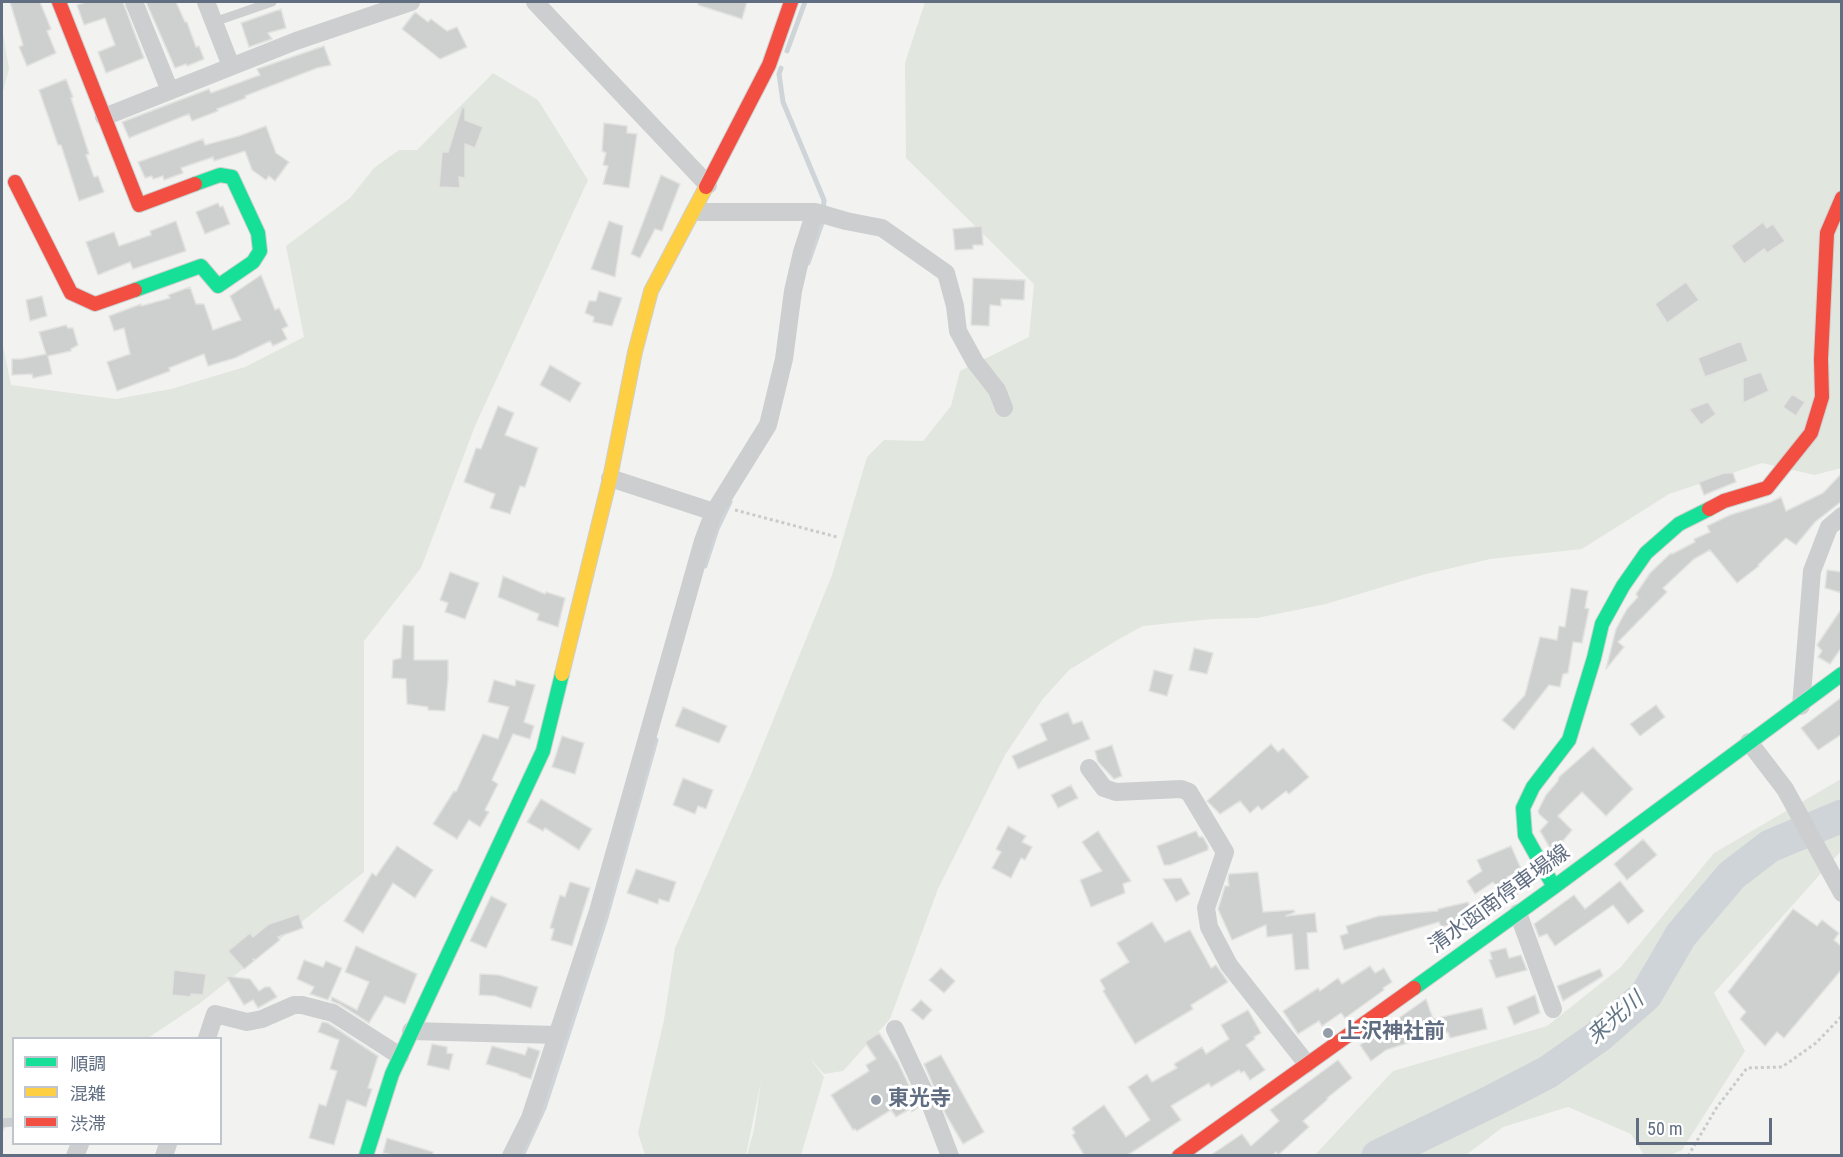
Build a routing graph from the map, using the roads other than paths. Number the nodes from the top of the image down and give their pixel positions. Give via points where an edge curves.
1 (59, 2) edge
2 (134, 2) edge
3 (206, 2) edge
4 (272, 2) edge
5 (411, 2) edge
6 (535, 2) edge
7 (791, 2) edge
8 (214, 22) junction
9 (231, 66) junction
10 (170, 91) junction
11 (104, 117) junction
12 (15, 182) dead end
13 (708, 184) junction
14 (1842, 198) edge
15 (694, 212) junction
16 (815, 212) junction
17 (1004, 408) dead end
18 (610, 478) junction
19 (718, 506) junction
20 (1842, 516) edge
21 (1842, 674) edge
22 (1801, 706) junction
23 (1749, 742) junction
24 (1089, 768) dead end
25 (1554, 887) junction
26 (1842, 892) edge
27 (1518, 913) junction
28 (1552, 1009) dead end
29 (895, 1029) dead end
30 (411, 1031) junction
31 (556, 1035) junction
32 (207, 1037) edge
33 (400, 1056) junction
34 (1306, 1064) junction
35 (366, 1155) edge
36 (511, 1155) edge
37 (950, 1155) edge
38 (1179, 1155) edge

1 - 11 street
2 - 10 street
3 - 8 street
4 - 8 lane
5 - 9 street
6 - 13 street
7 - 13 street via 769,65
8 - 9 street
9 - 10 street
10 - 11 street
11 - 12 street via 139,205 220,174 232,177 258,233 260,251 253,262 218,286 201,266 95,304 71,294
13 - 15 street
14 - 25 street via 1827,233 1822,397 1811,433 1767,488 1724,501 1679,524 1646,553 1623,586 1602,624 1569,740 1533,787 1523,808 1525,835
15 - 16 street
15 - 18 street via 651,291
16 - 17 street via 882,228 946,273 958,331 997,390
16 - 19 street via 795,281 784,359 768,425
18 - 19 street
18 - 30 street via 543,751
19 - 31 street via 703,541 598,910
20 - 22 street via 1829,527 1812,571
21 - 22 street, 清水函南停車場線
22 - 23 street, 清水函南停車場線
23 - 25 street, 清水函南停車場線
23 - 26 street via 1785,789
24 - 34 street via 1104,789 1116,792 1189,792 1225,852 1206,908 1209,927 1229,965
25 - 27 street, 清水函南停車場線
27 - 28 street
27 - 34 street, 清水函南停車場線
29 - 37 street
30 - 31 street
30 - 33 street
31 - 36 street via 530,1118
32 - 33 street via 215,1014 247,1022 302,1005 333,1013
33 - 35 street
34 - 38 street, 清水函南停車場線

